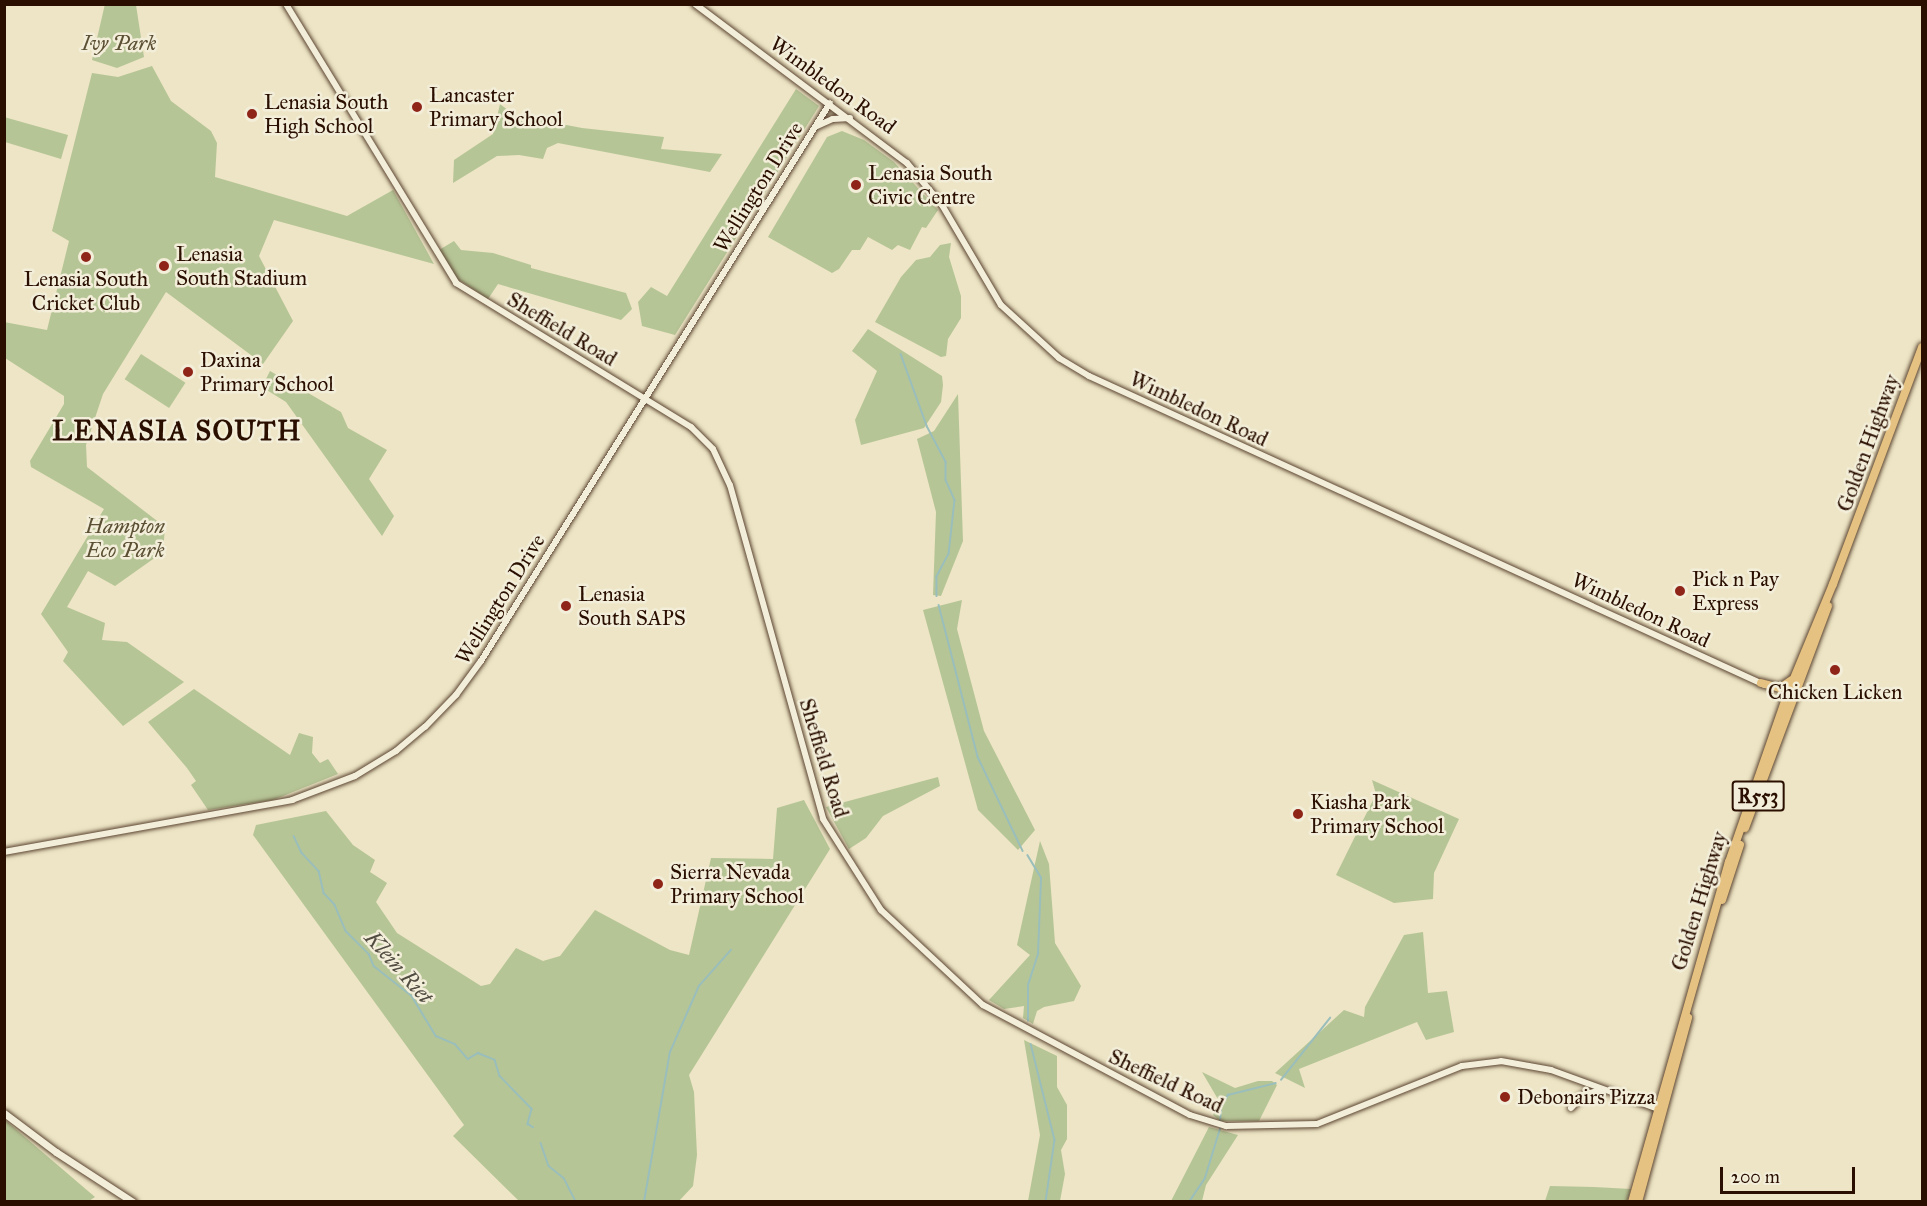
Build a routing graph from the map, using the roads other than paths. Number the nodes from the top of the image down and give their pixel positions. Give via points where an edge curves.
1 (286, 4) edge
2 (695, 4) edge
3 (830, 104) junction
4 (850, 118) junction
5 (815, 128) junction
6 (1923, 347) edge
7 (645, 399) junction
8 (1833, 584) junction
9 (1795, 675) junction
10 (1761, 683) junction
11 (1791, 696) junction
12 (4, 852) edge
13 (1605, 1090) junction
14 (1571, 1108) dead end
15 (1660, 1109) junction
16 (4, 1113) edge
17 (133, 1202) edge
18 (1632, 1202) edge
19 (1638, 1202) edge

1 - 7 street, Sheffield Road via 456,283
2 - 3 street, Wimbledon Road
3 - 4 street, Wimbledon Road
3 - 5 street, Wellington Drive
4 - 5 street via 833,119
4 - 10 street, Wimbledon Road via 895,152 926,183 1001,305 1059,358 1099,381
5 - 7 street, Wellington Drive
6 - 8 main road, Golden Highway / R553
7 - 12 street, Wellington Drive via 471,676 434,718 396,751 331,787 280,803
7 - 13 street, Sheffield Road via 696,430 720,458 817,803 831,834 881,910 992,1011 1190,1115 1226,1126 1317,1124 1481,1062 1529,1064
8 - 9 main road, Golden Highway / R553
8 - 11 main road, Golden Highway / R553
9 - 10 main road via 1780,688
9 - 11 main road, Golden Highway / R553
10 - 11 street, Wimbledon Road
11 - 15 main road, Golden Highway / R553 via 1726,872
13 - 14 street via 1587,1093
13 - 15 street, Sheffield Road
15 - 18 main road, Golden Highway / R553
15 - 19 main road, Golden Highway / R553
16 - 17 main road

